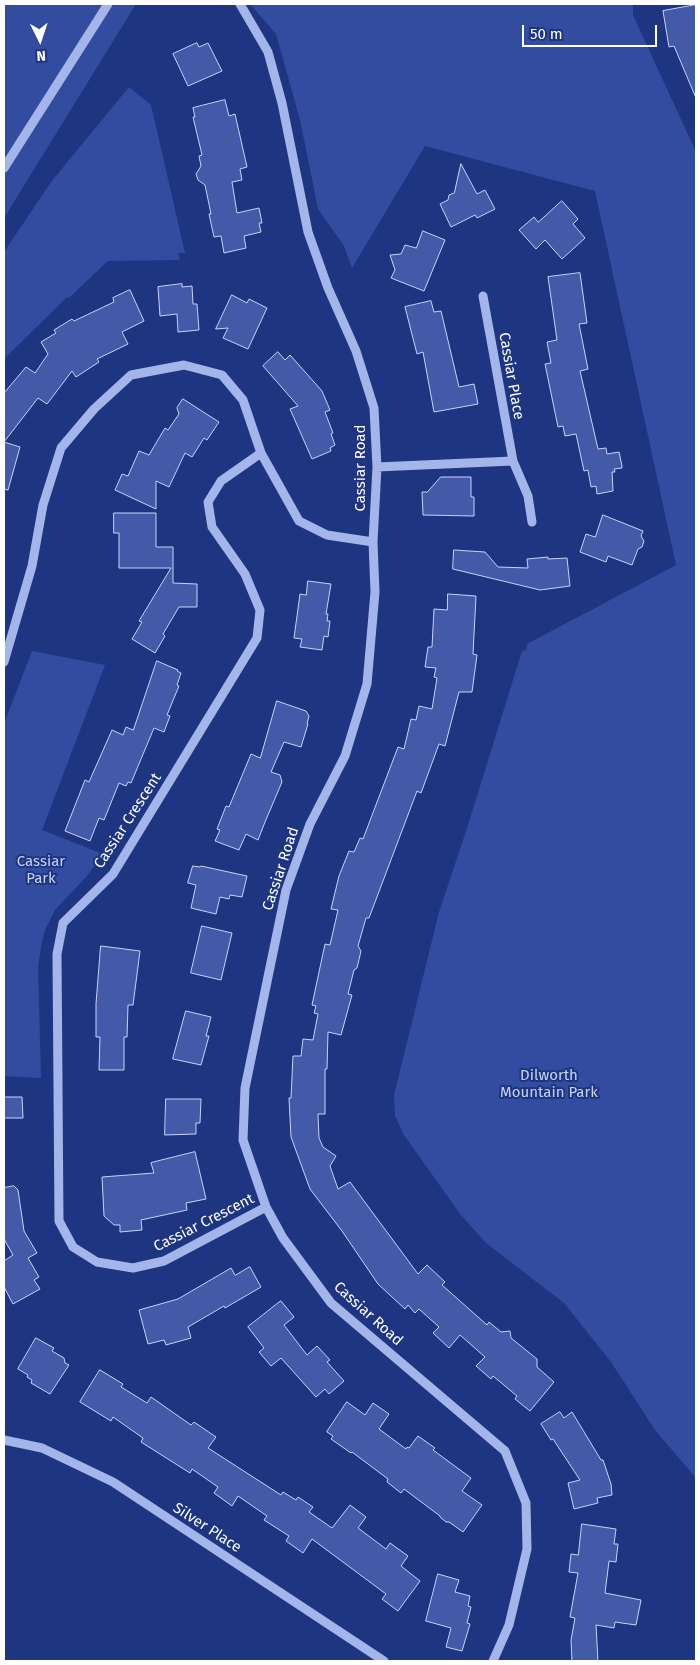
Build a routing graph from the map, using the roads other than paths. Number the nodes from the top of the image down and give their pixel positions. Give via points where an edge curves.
1 (108, 4) edge
2 (240, 4) edge
3 (4, 168) edge
4 (483, 296) dead end
5 (261, 453) junction
6 (513, 461) junction
7 (377, 467) junction
8 (532, 522) dead end
9 (373, 542) junction
10 (4, 662) edge
11 (266, 1207) junction
12 (4, 1440) edge
13 (384, 1661) edge
14 (493, 1661) edge

1 - 3 street
2 - 7 street, Cassiar Road via 268,52 282,103 308,232 356,351 374,408
4 - 6 street, Cassiar Place
5 - 9 street via 299,521 327,535
5 - 10 street via 243,400 222,375 184,365 131,375 94,409 61,448 42,505 32,566
5 - 11 street, Cassiar Crescent via 222,481 208,502 212,527 245,574 260,610 257,638 114,874 63,922 57,954 59,1221 74,1247 81,1252 97,1262 133,1268 164,1262
6 - 7 street
6 - 8 street, Cassiar Place via 528,496
7 - 9 street, Cassiar Road
9 - 11 street, Cassiar Road via 375,592 367,684 345,756 310,824 286,890 245,1088 243,1140
11 - 14 street, Cassiar Road via 283,1238 331,1304 505,1451 526,1503 527,1549 509,1625
12 - 13 street, Silver Place via 42,1448 113,1482

